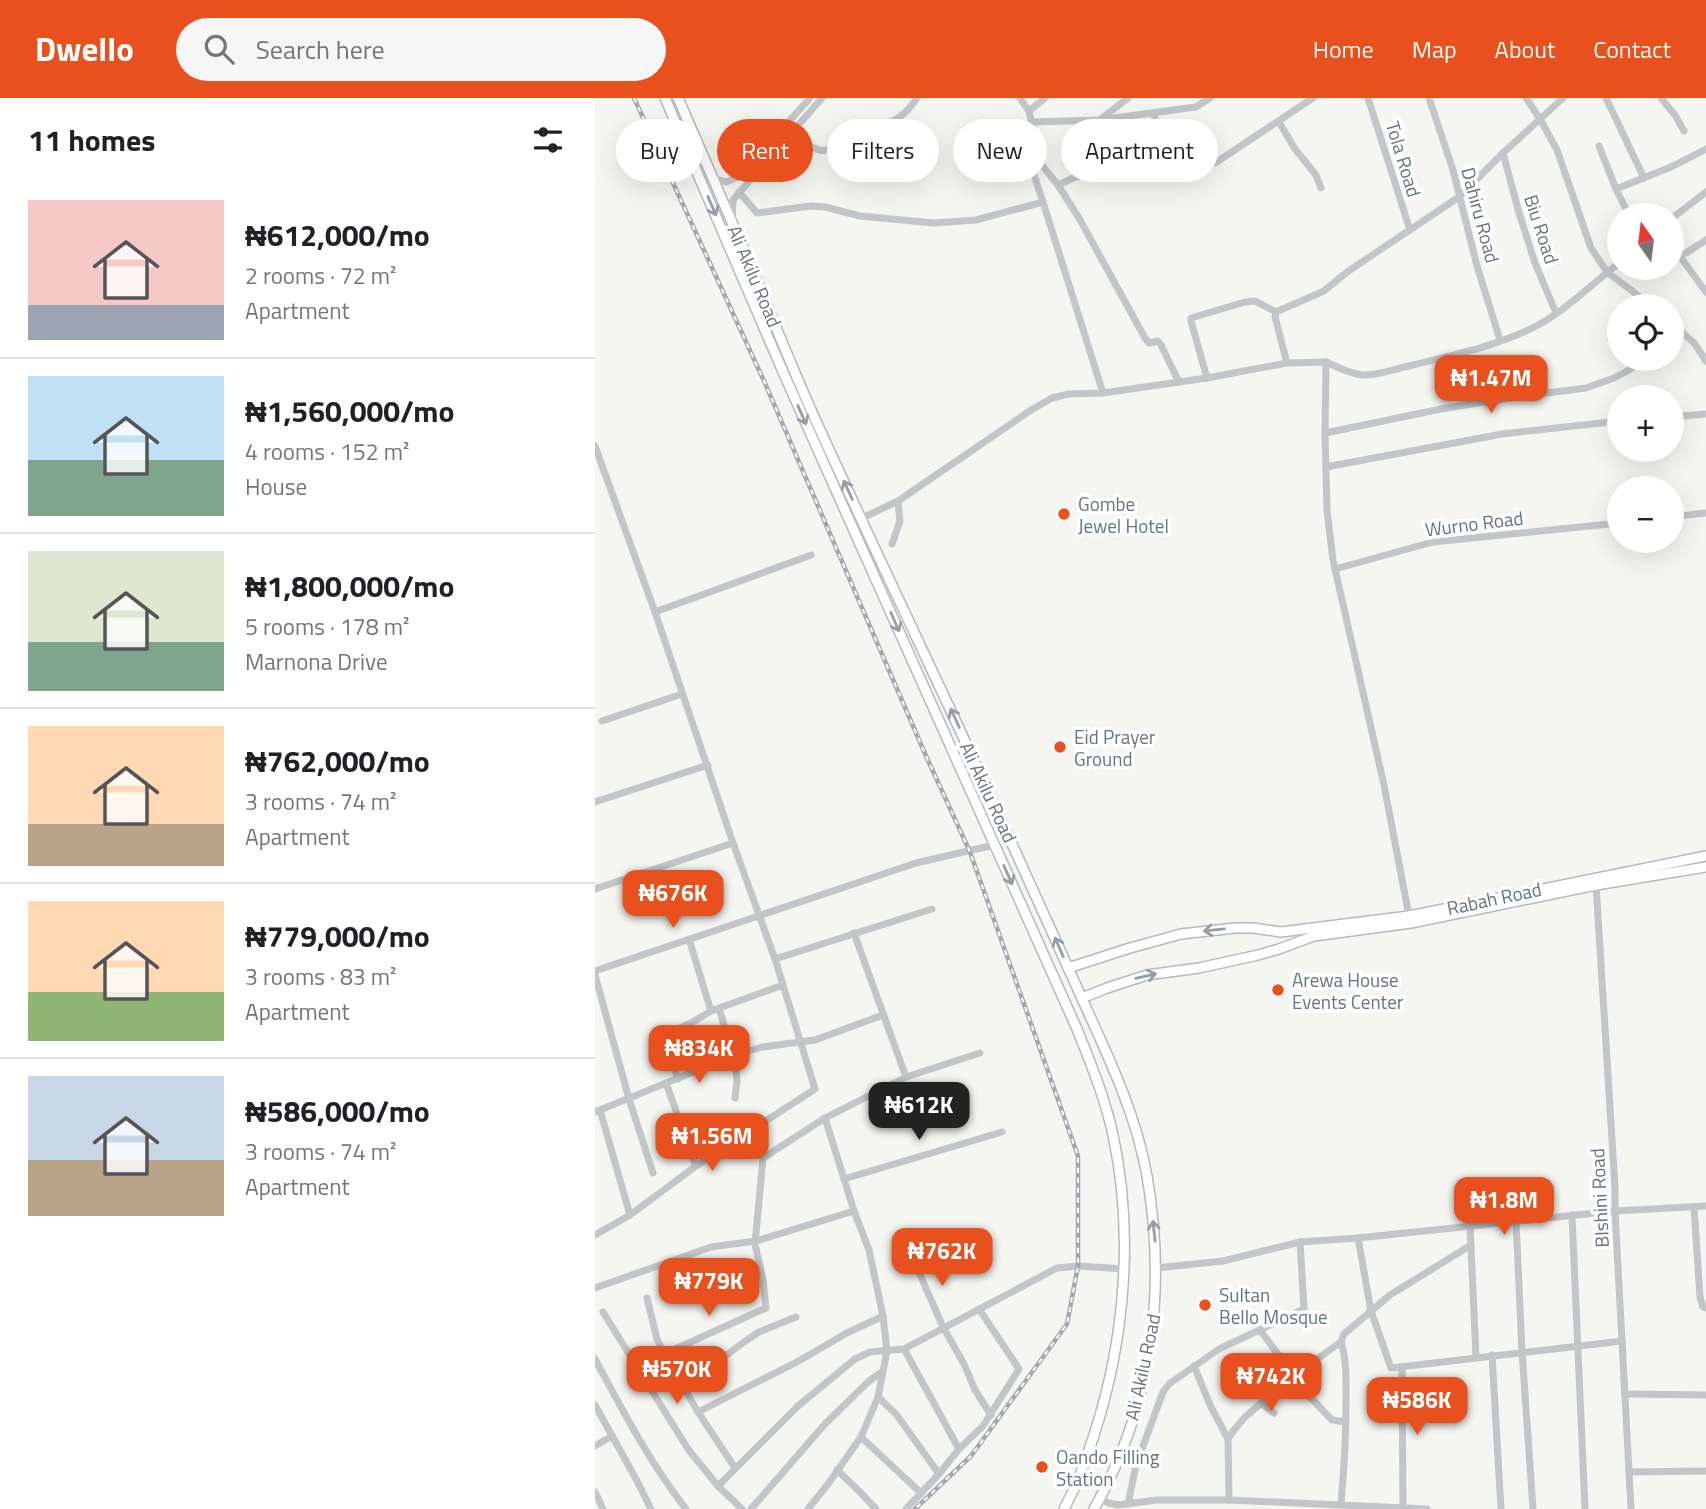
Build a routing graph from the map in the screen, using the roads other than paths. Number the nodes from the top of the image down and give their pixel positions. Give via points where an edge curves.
1 (665, 98) edge
2 (678, 98) edge
3 (810, 98) edge
4 (822, 98) edge
5 (917, 98) edge
6 (1020, 98) edge
7 (1045, 98) edge
8 (1128, 98) edge
9 (1210, 98) edge
10 (1313, 98) edge
11 (1369, 98) edge
12 (1429, 98) edge
13 (1526, 98) edge
14 (1563, 98) edge
15 (1606, 98) edge
16 (1661, 98) edge
17 (1029, 111) junction
18 (1154, 113) junction
19 (803, 119) edge
20 (1031, 119) edge
21 (1101, 119) edge
22 (1108, 119) edge
23 (1540, 119) junction
24 (1279, 122) junction
25 (1684, 131) dead end
26 (1599, 146) dead end
27 (813, 147) edge
28 (1706, 149) edge
29 (1503, 153) junction
30 (1218, 161) edge
31 (1047, 171) edge
32 (712, 178) junction
33 (1644, 178) junction
34 (748, 182) edge
35 (1036, 182) edge
36 (1058, 185) junction
37 (1321, 188) dead end
38 (1616, 189) junction
39 (739, 192) junction
40 (1706, 192) edge
41 (1459, 197) junction
42 (1043, 202) junction
43 (1623, 203) edge
44 (1684, 209) edge
45 (731, 221) junction
46 (1410, 230) junction
47 (1706, 240) edge
48 (1684, 253) edge
49 (1684, 265) edge
50 (1607, 272) joint
51 (1618, 280) edge
52 (1706, 292) edge
53 (1636, 294) edge
54 (1276, 312) junction
55 (1556, 313) junction
56 (1684, 334) edge
57 (1500, 340) junction
58 (1706, 360) edge
59 (1326, 362) junction
60 (1287, 363) junction
61 (793, 368) junction
62 (1626, 371) edge
63 (783, 372) junction
64 (1207, 378) junction
65 (1179, 382) junction
66 (1103, 393) junction
67 (1706, 414) edge
68 (1684, 415) edge
69 (1607, 422) edge
70 (1325, 433) junction
71 (595, 446) edge
72 (1326, 467) junction
73 (898, 501) junction
74 (1706, 513) edge
75 (1684, 516) edge
76 (862, 518) junction
77 (1607, 524) edge
78 (892, 544) dead end
79 (811, 555) dead end
80 (1335, 569) junction
81 (655, 612) junction
82 (682, 694) junction
83 (602, 721) dead end
84 (708, 765) junction
85 (595, 802) edge
86 (733, 843) junction
87 (994, 845) junction
88 (1706, 856) edge
89 (1706, 867) edge
90 (1596, 885) junction
91 (595, 889) edge
92 (932, 909) dead end
93 (760, 916) junction
94 (1409, 916) junction
95 (854, 933) junction
96 (689, 939) junction
97 (775, 958) junction
98 (1068, 968) junction
99 (595, 973) edge
100 (783, 985) junction
101 (1082, 998) junction
102 (719, 1008) junction
103 (711, 1011) junction
104 (883, 1015) junction
105 (800, 1042) junction
106 (980, 1053) dead end
107 (732, 1056) junction
108 (906, 1077) junction
109 (678, 1079) junction
110 (666, 1083) junction
111 (735, 1098) dead end
112 (629, 1099) junction
113 (598, 1111) edge
114 (825, 1118) junction
115 (1002, 1132) dead end
116 (696, 1166) junction
117 (653, 1173) dead end
118 (845, 1179) junction
119 (1706, 1206) edge
120 (1694, 1207) junction
121 (854, 1211) junction
122 (1615, 1211) junction
123 (630, 1215) junction
124 (1571, 1216) junction
125 (1516, 1221) junction
126 (1470, 1227) junction
127 (595, 1235) edge
128 (1358, 1238) junction
129 (756, 1241) junction
130 (1300, 1242) junction
131 (1471, 1245) junction
132 (915, 1261) dead end
133 (1156, 1268) junction
134 (1124, 1269) junction
135 (595, 1288) edge
136 (647, 1298) dead end
137 (1706, 1308) edge
138 (979, 1309) junction
139 (1371, 1311) junction
140 (603, 1312) dead end
141 (883, 1316) junction
142 (796, 1317) dead end
143 (943, 1327) junction
144 (1260, 1330) junction
145 (1622, 1341) junction
146 (1341, 1342) junction
147 (1577, 1346) junction
148 (904, 1349) junction
149 (887, 1351) junction
150 (1522, 1351) junction
151 (664, 1354) junction
152 (1493, 1355) junction
153 (1476, 1357) junction
154 (595, 1359) edge
155 (1194, 1366) junction
156 (1402, 1367) junction
157 (882, 1372) junction
158 (1293, 1376) junction
159 (681, 1384) junction
160 (1625, 1394) junction
161 (1706, 1395) edge
162 (878, 1397) junction
163 (1261, 1403) junction
164 (595, 1405) edge
165 (698, 1412) junction
166 (1274, 1413) dead end
167 (991, 1415) junction
168 (1346, 1422) junction
169 (612, 1436) junction
170 (860, 1437) junction
171 (1228, 1439) junction
172 (595, 1446) edge
173 (959, 1449) junction
174 (735, 1468) junction
175 (837, 1471) junction
176 (1706, 1471) edge
177 (1629, 1472) junction
178 (939, 1474) junction
179 (718, 1486) junction
180 (595, 1492) edge
181 (921, 1493) junction
182 (1100, 1499) junction
183 (1230, 1500) junction
184 (1128, 1504) junction
185 (1341, 1504) junction
186 (1261, 1505) edge
187 (1403, 1507) edge
188 (1388, 1508) edge
189 (603, 1509) edge
190 (651, 1509) edge
191 (686, 1509) edge
192 (742, 1509) edge
193 (751, 1509) edge
194 (808, 1509) edge
195 (876, 1509) edge
196 (905, 1509) edge
197 (1064, 1509) edge
198 (1094, 1509) edge
199 (1427, 1509) edge
200 (1501, 1509) edge
201 (1533, 1509) edge
202 (1585, 1509) edge
203 (1631, 1509) edge

1 -> 63 main road, Ali Akilu Road
2 - 32 main road, Ali Akilu Road
3 - 32 street via 740,176 726,182
4 - 19 street
5 - 27 street via 894,120 862,130 828,150
6 - 17 street
7 - 17 street
8 - 21 street
9 - 18 street via 1196,107
10 - 24 street
11 - 46 street, Tola Road
12 - 41 street, Dahiru Road
13 - 23 street
14 - 23 street
15 - 33 street
16 - 25 street
17 - 20 street
18 - 22 street
18 - 36 street via 1157,160 1125,159
23 - 29 street
23 - 50 street via 1557,150 1591,248
24 - 30 street
24 - 37 street
26 - 38 street
28 - 33 street
29 - 41 street
29 - 55 street, Biu Road via 1535,263
31 - 36 street
32 - 45 main road, Ali Akilu Road
33 - 38 street
34 - 39 street
35 - 42 street
36 - 65 street via 1145,338 1149,343 1158,341
38 - 43 street
39 - 42 street via 757,213 811,206 934,223 976,220
39 - 45 street via 733,200
40 - 44 street
41 - 46 street
41 - 57 street, Dahiru Road
42 - 66 street
45 - 61 main road, Ali Akilu Road
46 - 54 street via 1324,291
47 - 48 street
49 - 52 street
50 - 55 street
51 - 53 street
54 - 60 street
54 - 64 street via 1255,301 1191,318
55 - 57 street
56 - 58 street
57 - 59 street via 1380,373 1361,375
59 - 60 street
59 - 70 street
60 - 64 street
61 - 63 main road
76 -> 61 main road, Ali Akilu Road
62 - 70 street via 1586,388
63 -> 87 main road, Ali Akilu Road
64 - 65 street
65 - 66 street
66 - 73 street via 1052,398
67 - 68 street
69 - 72 street via 1501,434
70 - 72 street
71 - 81 street
72 - 80 street
73 - 76 street
73 - 78 street via 899,521
74 - 75 street
98 -> 76 main road, Ali Akilu Road
77 - 80 street, Wurno Road via 1433,542
79 - 81 street
80 - 94 street
81 - 82 street
82 - 83 street
82 - 84 street
84 - 85 street
84 - 86 street
86 - 91 street
86 - 93 street
87 - 93 street via 916,863
87 -> 134 main road, Ali Akilu Road via 1077,1029 1105,1104 1120,1173
88 - 94 main road, Rabah Road
89 - 90 main road, Rabah Road
101 -> 90 main road, Rabah Road via 1147,975 1258,955 1314,936 1411,923
90 - 122 street, BIshini Road
92 - 95 street
93 - 96 street
93 - 97 street
94 -> 98 main road, Rabah Road via 1281,932 1235,928 1188,933
95 - 97 street
95 - 104 street
96 - 99 street
96 - 103 street
97 - 100 street
98 - 101 main road, Ali Akilu Road
99 - 112 street
100 - 102 street
100 - 105 street
133 -> 101 main road, Ali Akilu Road via 1140,1144
102 - 103 street
102 - 107 street
103 - 109 street via 662,1036
104 - 105 street
104 - 108 street
105 - 107 street
105 - 116 street via 815,1089
106 - 108 street
107 - 109 street
107 - 111 street via 737,1074
108 - 114 street
109 - 110 street
110 - 112 street
110 - 116 street
112 - 113 street
112 - 117 street
113 - 123 street
114 - 118 street
114 - 129 street via 762,1158
115 - 118 street
116 - 123 street
118 - 121 street
119 - 120 street
120 - 122 street
120 - 137 street via 1700,1297
121 - 129 street
121 - 141 street via 869,1250
122 - 124 street
122 - 145 street, BIshini Road
123 - 127 street
124 - 125 street
124 - 147 street
125 - 126 street
125 - 150 street
126 - 128 street
126 - 131 street
128 - 130 street
128 - 139 street
129 - 135 street via 711,1247
129 - 151 street via 764,1309
130 - 133 street via 1223,1261
130 - 144 street via 1304,1309
131 - 139 street
131 - 153 street
132 - 143 street
133 - 182 main road, Ali Akilu Road via 1152,1336 1142,1388
134 - 138 street via 1056,1268
134 - 197 main road, Ali Akilu Road via 1105,1402
136 - 151 street
138 - 143 street
138 - 167 street via 1019,1369
139 - 146 street
139 - 156 street via 1391,1368
140 - 179 street via 688,1449
141 - 149 street
141 - 165 street
142 - 159 street via 759,1332
143 - 148 street
143 - 167 street
144 - 155 street
144 - 158 street
145 - 147 street
145 - 160 street, BIshini Road
146 - 158 street
146 - 168 street via 1346,1365
147 - 150 street
147 - 202 street
148 - 149 street
148 - 173 street
149 - 157 street
149 - 174 street via 855,1359 798,1406
150 - 152 street
150 - 201 street
151 - 159 street
152 - 153 street
152 - 200 street
153 - 156 street
154 - 191 street via 645,1451
155 - 171 street
155 - 184 street via 1163,1392 1136,1465
156 - 187 street
157 - 162 street
157 - 193 street via 825,1424
158 - 163 street
158 - 168 street via 1332,1420
159 - 165 street
160 - 161 street
160 - 177 street, BIshini Road
162 - 170 street
162 - 178 street
163 - 166 street
163 - 171 street
164 - 169 street
165 - 174 street
167 - 173 street
168 - 185 street
169 - 172 street
169 - 190 street
170 - 175 street
170 - 181 street
171 - 183 street
173 - 178 street
174 - 179 street
175 - 194 street
175 - 195 street
176 - 177 street
177 - 203 street, BIshini Road
178 - 181 street
179 - 192 street
180 - 189 street
181 - 196 street
182 - 184 street
182 - 198 main road, Ali Akilu Road
183 - 184 street
183 - 186 street
185 - 186 street
185 - 188 street
187 - 188 street
187 - 199 street

